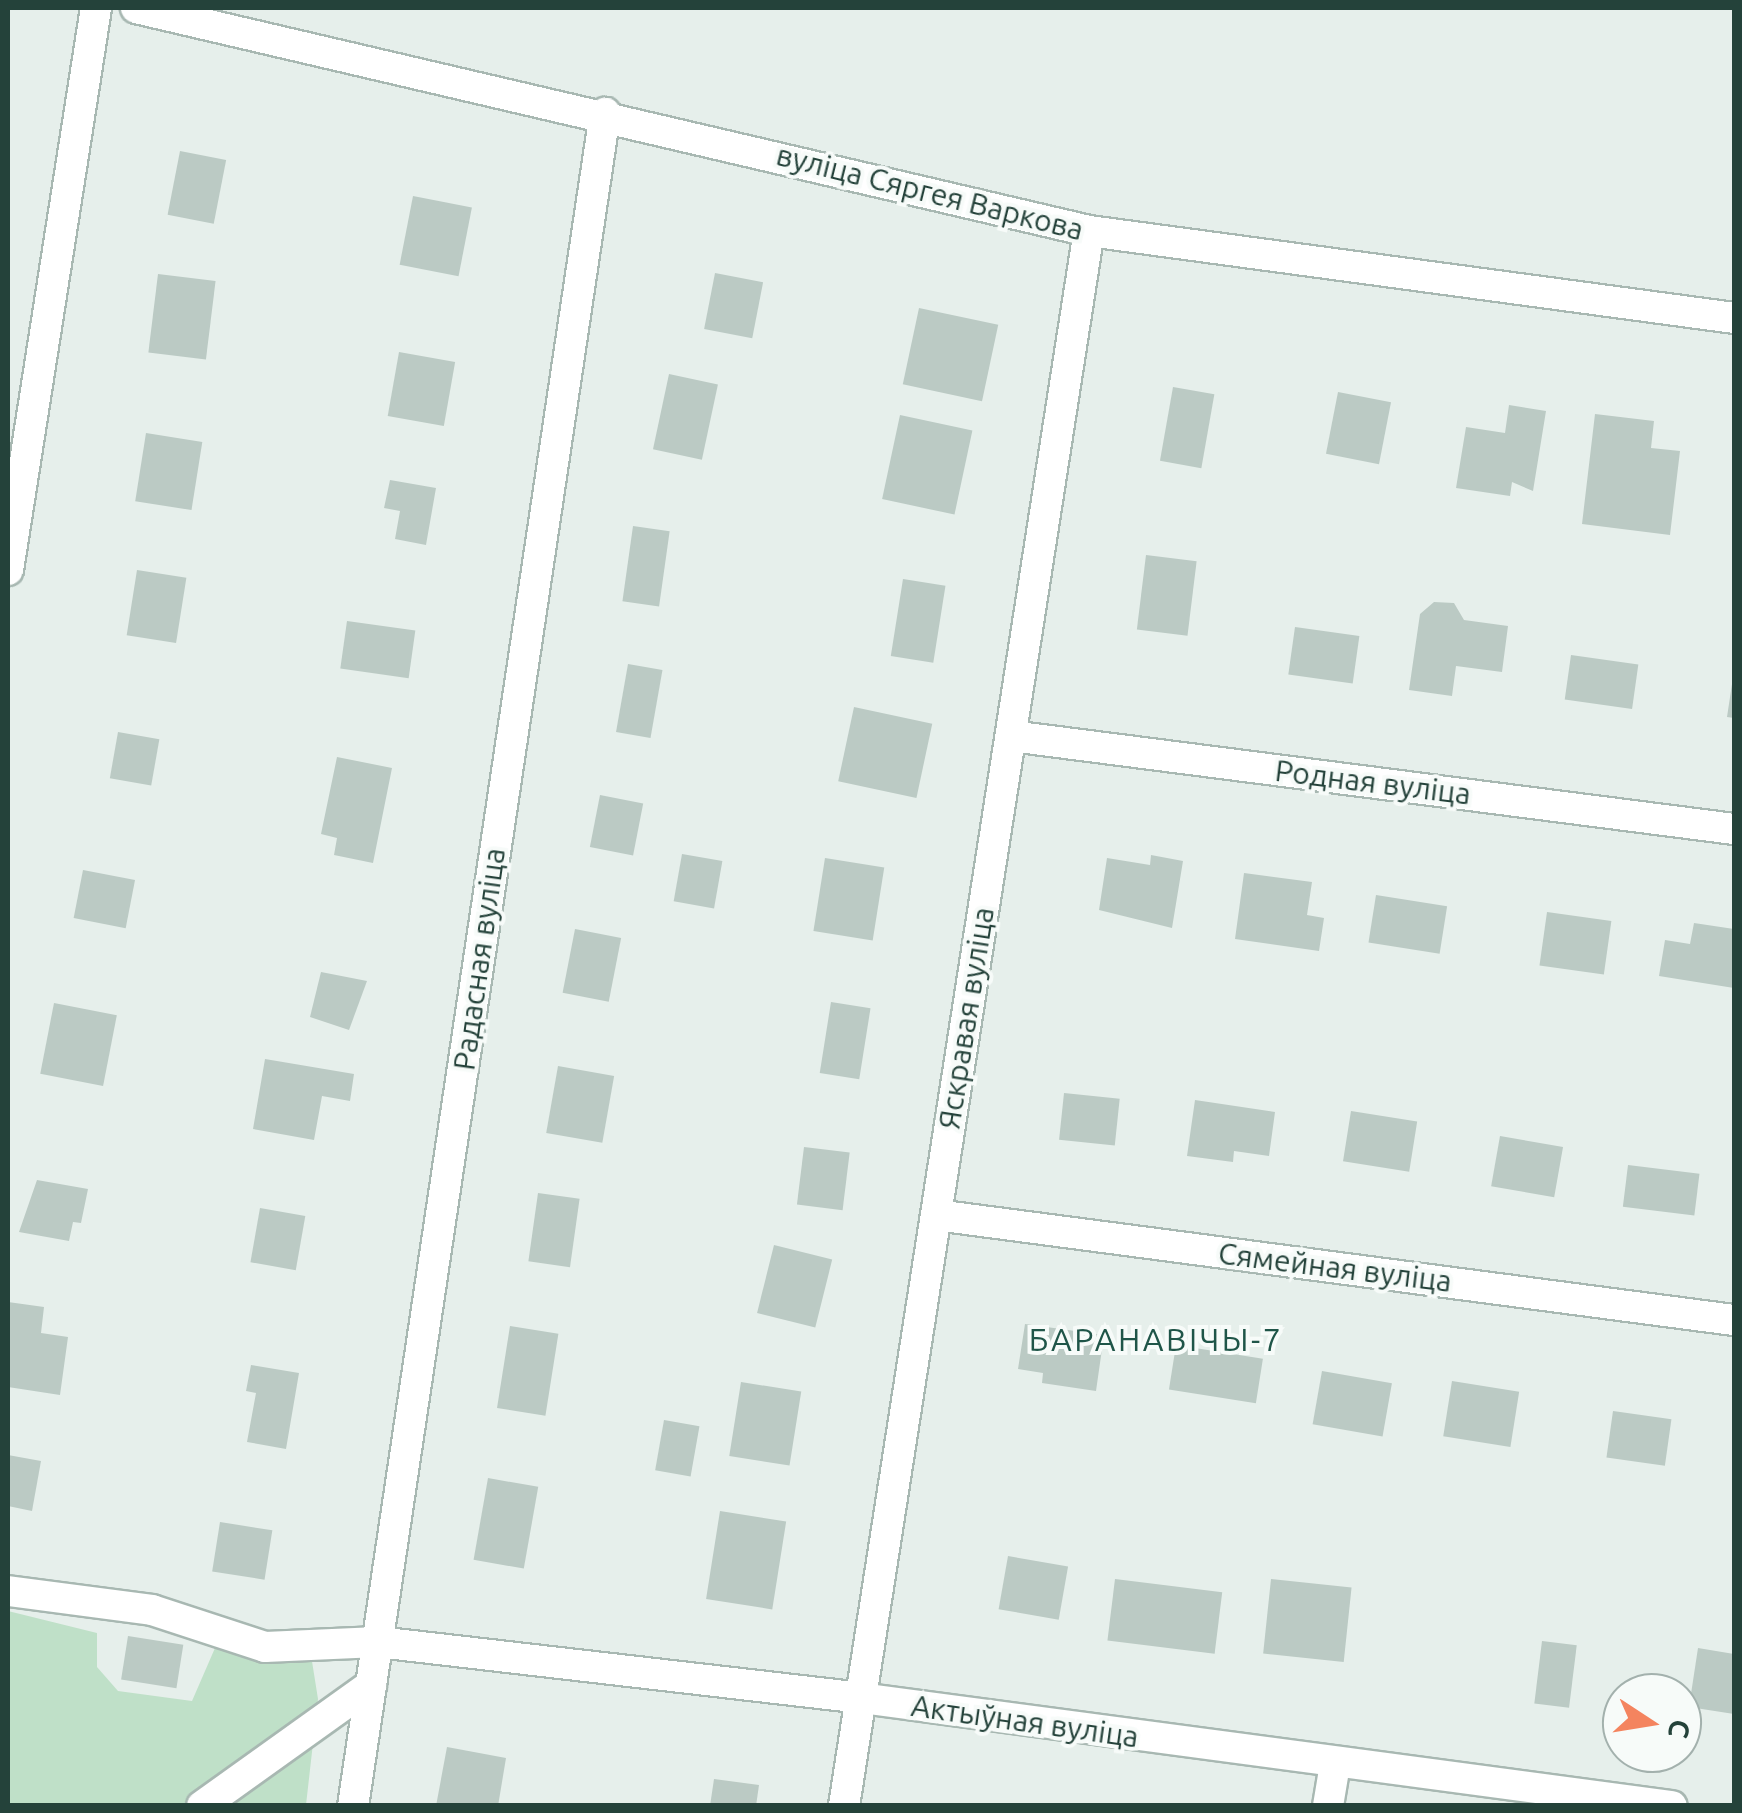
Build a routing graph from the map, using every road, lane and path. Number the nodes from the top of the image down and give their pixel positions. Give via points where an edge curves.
1 (96, 8) edge
2 (136, 8) edge
3 (605, 112) junction
4 (1089, 231) junction
5 (1734, 318) edge
6 (14, 485) edge
7 (8, 570) edge
8 (1010, 736) junction
9 (1734, 829) edge
10 (936, 1215) junction
11 (1734, 1320) edge
12 (8, 1592) edge
13 (378, 1642) junction
14 (371, 1686) junction
15 (861, 1698) junction
16 (1335, 1764) junction
17 (202, 1806) edge
18 (353, 1806) edge
19 (844, 1806) edge
20 (1328, 1806) edge
21 (1672, 1806) edge

1 - 6 street
2 - 3 street, вуліца Сяргея Варкова
3 - 4 street, вуліца Сяргея Варкова
3 - 13 street, Радасная вуліца
4 - 5 street, вуліца Сяргея Варкова
4 - 8 street, Яскравая вуліца
6 - 7 street
8 - 9 street, Родная вуліца
8 - 10 street, Яскравая вуліца
10 - 11 street, Сямейная вуліца
10 - 15 street, Яскравая вуліца
12 - 13 street, Актыўная вуліца via 152,1610 264,1647
13 - 14 street, Радасная вуліца
13 - 15 street, Актыўная вуліца
14 - 17 street
14 - 18 street, Радасная вуліца
15 - 16 street, Актыўная вуліца
15 - 19 street, Яскравая вуліца
16 - 20 street
16 - 21 street, Актыўная вуліца

